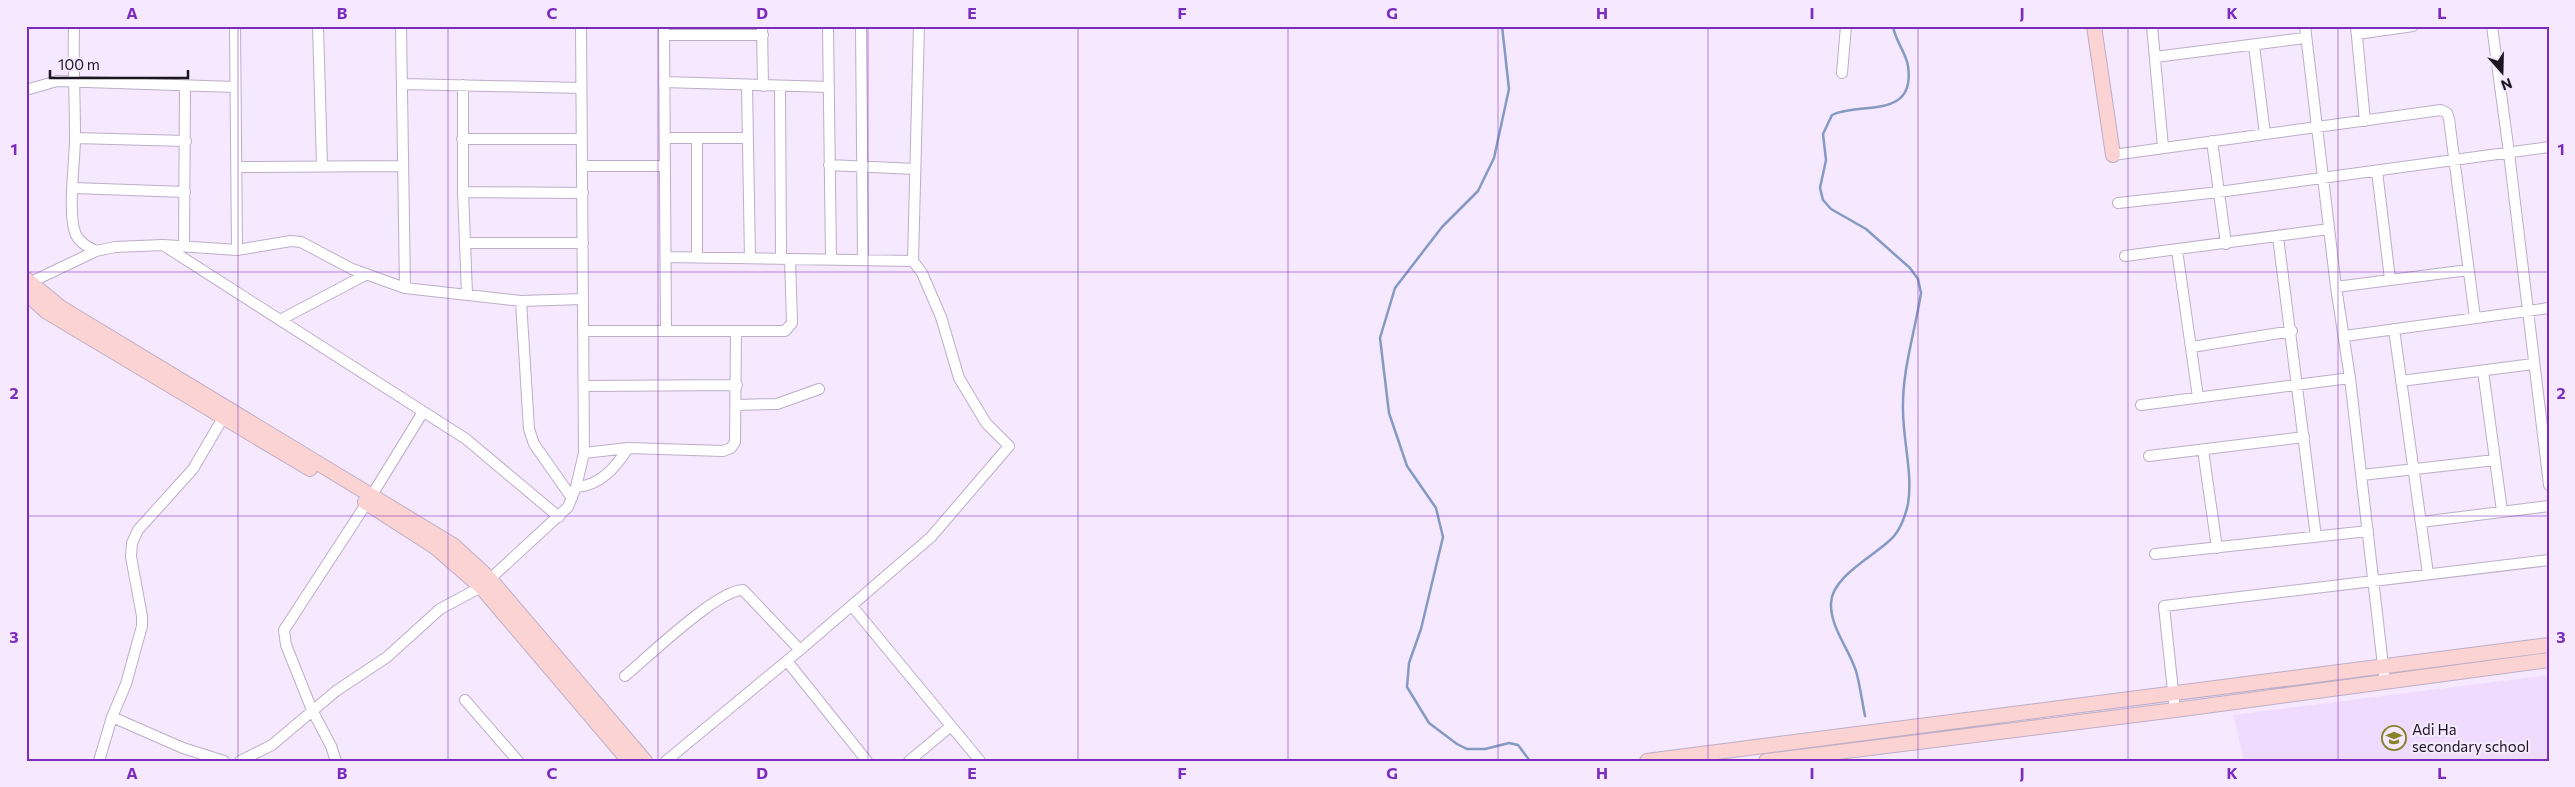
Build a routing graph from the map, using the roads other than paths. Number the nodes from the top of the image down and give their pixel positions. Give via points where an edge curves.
1 (74, 26) edge
2 (235, 26) edge
3 (318, 26) edge
4 (401, 26) edge
5 (581, 26) edge
6 (828, 26) edge
7 (861, 26) edge
8 (920, 26) edge
9 (1846, 26) edge
10 (2094, 26) edge
11 (2152, 26) edge
12 (2305, 26) edge
13 (2413, 26) edge
14 (2492, 26) edge
15 (2356, 30) edge
16 (664, 31) edge
17 (762, 31) edge
18 (2305, 38) junction
19 (2254, 45) junction
20 (2155, 57) junction
21 (1842, 73) dead end
22 (72, 82) junction
23 (664, 82) junction
24 (402, 84) junction
25 (463, 85) junction
26 (185, 86) junction
27 (747, 86) junction
28 (763, 86) junction
29 (780, 86) junction
30 (235, 87) junction
31 (829, 87) junction
32 (581, 88) junction
33 (26, 90) edge
34 (2365, 121) junction
35 (2317, 127) junction
36 (2265, 134) junction
37 (75, 138) junction
38 (665, 138) junction
39 (697, 138) junction
40 (747, 138) junction
41 (462, 139) junction
42 (582, 139) junction
43 (186, 141) junction
44 (2212, 141) junction
45 (2163, 147) junction
46 (2549, 147) edge
47 (2509, 153) junction
48 (2113, 155) joint
49 (2454, 160) junction
50 (829, 164) junction
51 (322, 165) junction
52 (403, 166) junction
53 (582, 166) junction
54 (665, 166) junction
55 (237, 167) junction
56 (863, 167) junction
57 (915, 169) junction
58 (2377, 171) junction
59 (2324, 177) junction
60 (74, 188) junction
61 (185, 192) junction
62 (463, 192) junction
63 (2219, 192) junction
64 (583, 193) junction
65 (2118, 203) dead end
66 (2329, 229) junction
67 (2278, 237) junction
68 (465, 243) junction
69 (583, 243) junction
70 (2226, 244) junction
71 (162, 245) junction
72 (184, 246) junction
73 (237, 250) junction
74 (2177, 250) junction
75 (96, 251) junction
76 (666, 256) junction
77 (2125, 256) dead end
78 (697, 257) junction
79 (750, 258) junction
80 (785, 259) junction
81 (831, 259) junction
82 (863, 260) junction
83 (912, 261) junction
84 (2468, 270) junction
85 (367, 274) junction
86 (2390, 279) junction
87 (27, 286) edge
88 (2336, 287) junction
89 (405, 288) junction
90 (467, 294) junction
91 (582, 299) junction
92 (521, 301) junction
93 (2549, 308) edge
94 (2528, 311) junction
95 (2474, 318) junction
96 (280, 320) junction
97 (736, 330) junction
98 (2394, 330) junction
99 (583, 331) junction
100 (2292, 331) junction
101 (666, 332) junction
102 (2345, 336) junction
103 (2192, 347) junction
104 (2533, 364) junction
105 (2483, 371) junction
106 (2350, 378) junction
107 (2401, 381) junction
108 (2298, 384) junction
109 (737, 385) junction
110 (584, 386) junction
111 (819, 389) dead end
112 (2198, 397) junction
113 (736, 405) junction
114 (2141, 405) dead end
115 (423, 412) junction
116 (225, 414) junction
117 (2304, 437) junction
118 (628, 448) junction
119 (2203, 450) junction
120 (584, 453) junction
121 (2149, 456) dead end
122 (2495, 460) junction
123 (2548, 467) edge
124 (2412, 470) junction
125 (2362, 475) junction
126 (2549, 485) edge
127 (576, 488) junction
128 (572, 498) junction
129 (370, 499) junction
130 (2549, 506) edge
131 (2502, 511) junction
132 (559, 517) junction
133 (2421, 522) junction
134 (2368, 531) junction
135 (2316, 537) junction
136 (2217, 548) junction
137 (2155, 554) dead end
138 (2549, 560) edge
139 (2428, 574) junction
140 (2373, 582) junction
141 (486, 583) junction
142 (852, 606) junction
143 (2549, 645) edge
144 (800, 650) junction
145 (2549, 660) edge
146 (787, 661) junction
147 (2384, 666) junction
148 (625, 676) dead end
149 (2385, 683) junction
150 (2174, 693) junction
151 (465, 700) dead end
152 (312, 710) junction
153 (2175, 710) junction
154 (594, 712) junction
155 (112, 716) junction
156 (1983, 717) junction
157 (951, 726) junction
158 (1986, 733) junction
159 (1771, 746) junction
160 (1770, 760) edge
161 (99, 761) edge
162 (224, 761) edge
163 (240, 761) edge
164 (336, 761) edge
165 (518, 761) edge
166 (628, 761) edge
167 (645, 761) edge
168 (666, 761) edge
169 (867, 761) edge
170 (909, 761) edge
171 (980, 761) edge
172 (1647, 761) edge

1 - 22 street
2 - 30 street
3 - 51 street
4 - 24 street
5 - 32 street
6 - 31 street
7 - 56 street
8 - 57 street
9 - 21 street
10 - 48 street
11 - 20 street
12 - 18 street
13 - 15 street
14 - 47 street
15 - 34 street
16 - 17 street
16 - 23 street
17 - 28 street
18 - 19 street
18 - 35 street
19 - 20 street
19 - 36 street
20 - 45 street
22 - 26 street
22 - 33 street via 44,83
22 - 37 street
23 - 27 street
23 - 38 street
24 - 25 street
24 - 52 street
25 - 32 street
25 - 41 street
26 - 30 street
26 - 43 street
27 - 28 street
27 - 40 street
28 - 29 street
29 - 31 street
29 - 80 street
30 - 55 street
31 - 50 street
32 - 42 street
34 - 35 street
34 - 49 street via 2441,110 2449,119
35 - 36 street
35 - 59 street
36 - 44 street
37 - 43 street
37 - 60 street
38 - 39 street
38 - 54 street
39 - 40 street
39 - 78 street
40 - 79 street
41 - 42 street
41 - 62 street
42 - 53 street
43 - 61 street
44 - 45 street
44 - 63 street
45 - 48 street
46 - 47 street
47 - 49 street
47 - 94 street
49 - 58 street
49 - 84 street
50 - 56 street
50 - 81 street
51 - 52 street
51 - 55 street
52 - 89 street
53 - 54 street
53 - 64 street
54 - 76 street
55 - 73 street
56 - 57 street
56 - 82 street
57 - 83 street
58 - 59 street
58 - 86 street
59 - 63 street
59 - 66 street
60 - 61 street
60 - 75 street via 72,219 76,234 83,244
61 - 72 street
62 - 64 street
62 - 68 street
63 - 65 street
63 - 70 street
64 - 69 street
66 - 67 street
66 - 88 street
67 - 70 street
67 - 100 street
68 - 69 street
68 - 90 street
69 - 91 street
70 - 74 street
71 - 72 street
71 - 75 street
71 - 96 street
72 - 73 street
73 - 85 street via 301,242
74 - 77 street
74 - 103 street
75 - 87 street
76 - 78 street
76 - 101 street
78 - 79 street
79 - 80 street
80 - 81 street
80 - 97 street via 792,323 789,329
81 - 82 street
82 - 83 street
83 - 142 street via 922,273 941,317 959,378 986,422 1009,446 931,537
84 - 86 street
84 - 95 street
85 - 89 street
85 - 96 street
86 - 88 street
87 - 116 street via 132,357
88 - 102 street
89 - 90 street
90 - 92 street
91 - 92 street
91 - 99 street
92 - 128 street via 529,429 534,444
93 - 94 street
94 - 95 street
94 - 104 street
95 - 98 street
96 - 115 street
97 - 101 street
97 - 109 street
98 - 102 street
98 - 107 street
99 - 101 street
99 - 110 street
100 - 103 street
100 - 108 street
102 - 106 street
103 - 112 street
104 - 105 street
104 - 123 street
105 - 107 street
105 - 122 street
106 - 108 street
106 - 125 street
107 - 124 street
108 - 112 street
108 - 117 street
109 - 110 street
109 - 113 street
110 - 120 street
111 - 113 street via 777,404
112 - 114 street
113 - 118 street via 735,442 728,450
115 - 129 street
115 - 132 street via 466,439
116 - 129 street
116 - 155 street via 193,469 138,530 132,543 131,556 142,626 126,684
117 - 119 street
117 - 135 street
118 - 120 street
118 - 127 street via 608,473 585,487
119 - 121 street
119 - 136 street
120 - 127 street
122 - 124 street
122 - 131 street
123 - 126 street
124 - 125 street
124 - 133 street
125 - 134 street
127 - 128 street
128 - 132 street
129 - 141 street via 438,542 462,552
129 - 152 street via 284,630 286,645
130 - 131 street
131 - 133 street
132 - 141 street
133 - 139 street
134 - 135 street
134 - 140 street
135 - 136 street
136 - 137 street
138 - 139 street
139 - 140 street
140 - 147 street
140 - 150 street via 2164,606
141 - 152 street via 440,609 387,657
141 - 154 street
142 - 144 street
142 - 157 street
143 - 147 street
144 - 146 street
144 - 148 street via 743,590 736,590 710,605
145 - 149 street
146 - 168 street
146 - 169 street
147 - 149 street
147 - 150 street
149 - 153 street
150 - 153 street
150 - 156 street
151 - 165 street
152 - 163 street via 272,744
152 - 164 street
153 - 158 street
154 - 166 street
154 - 167 street
155 - 161 street
155 - 162 street via 184,748
156 - 158 street
156 - 159 street
157 - 170 street
157 - 171 street
158 - 160 street
159 - 160 street
159 - 172 street

